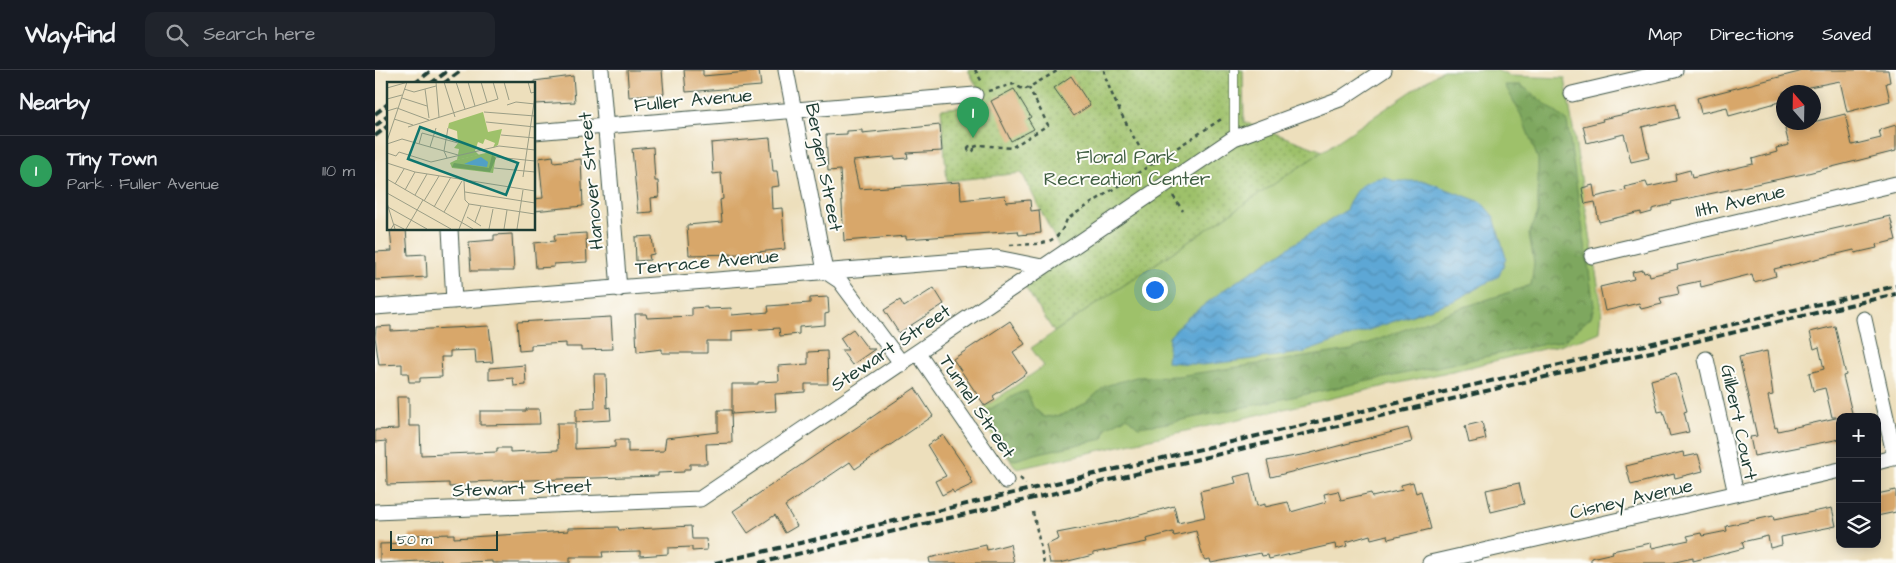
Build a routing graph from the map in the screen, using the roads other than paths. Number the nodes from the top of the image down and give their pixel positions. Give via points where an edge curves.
1 (601, 70) edge
2 (786, 70) edge
3 (1234, 70) edge
4 (1384, 70) edge
5 (1675, 70) edge
6 (1572, 94) dead end
7 (975, 95) road end
8 (794, 110) junction
9 (605, 126) junction
10 (535, 132) edge
11 (1234, 138) junction
12 (1896, 184) edge
13 (449, 230) edge
14 (1593, 256) dead end
15 (1042, 267) junction
16 (825, 271) junction
17 (619, 289) junction
18 (454, 301) junction
19 (375, 307) edge
20 (1864, 319) dead end
21 (918, 353) junction
22 (1706, 359) dead end
23 (902, 364) junction
24 (1895, 457) edge
25 (1881, 461) edge
26 (1836, 471) edge
27 (1006, 482) dead end
28 (1736, 494) junction
29 (375, 512) edge
30 (1431, 563) edge

1 - 9 street, Hanover Street
2 - 8 street, Bergen Street
3 - 11 lane
4 - 11 street, Stewart Street via 1340,99
5 - 6 street
7 - 8 street, Fuller Avenue
8 - 9 street, Fuller Avenue
8 - 16 street, Bergen Street
9 - 10 street, Fuller Avenue
9 - 17 street, Hanover Street
11 - 15 street, Stewart Street
12 - 14 street, 11th Avenue
13 - 18 street
15 - 16 street, Terrace Avenue via 997,258
15 - 21 street, Stewart Street
16 - 17 street, Terrace Avenue
16 - 23 street via 839,281
17 - 18 street, Terrace Avenue
18 - 19 street, Terrace Avenue
20 - 24 street
21 - 23 street, Stewart Street
21 - 27 street, Tunnel Street
22 - 28 street, Gilbert Court
23 - 29 street, Stewart Street via 697,500
24 - 25 street
26 - 28 street, Cisney Avenue
28 - 30 street, Cisney Avenue

